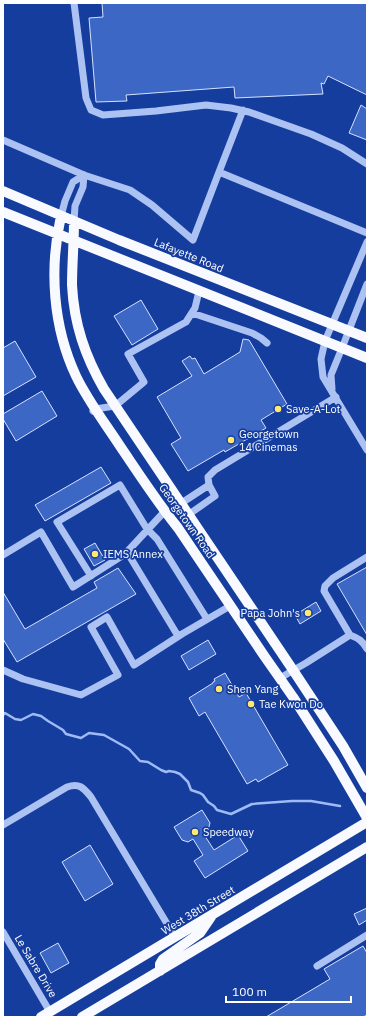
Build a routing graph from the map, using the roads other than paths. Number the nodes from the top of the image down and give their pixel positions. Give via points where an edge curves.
1 (74, 3) edge
2 (243, 110) junction
3 (3, 140) edge
4 (367, 164) edge
5 (219, 172) junction
6 (84, 175) junction
7 (3, 191) edge
8 (3, 212) edge
9 (61, 216) junction
10 (74, 221) junction
11 (367, 233) edge
12 (57, 234) junction
13 (74, 241) junction
14 (367, 242) edge
15 (367, 284) edge
16 (199, 290) junction
17 (192, 313) junction
18 (333, 324) junction
19 (348, 331) junction
20 (367, 338) edge
21 (325, 341) junction
22 (267, 343) dead end
23 (342, 348) junction
24 (367, 358) edge
25 (334, 394) junction
26 (115, 406) junction
27 (94, 410) junction
28 (367, 450) edge
29 (209, 485) junction
30 (180, 504) junction
31 (165, 511) junction
32 (188, 515) junction
33 (147, 529) junction
34 (127, 552) junction
35 (3, 555) edge
36 (367, 557) edge
37 (91, 576) junction
38 (230, 606) junction
39 (207, 620) junction
40 (350, 635) junction
41 (178, 636) junction
42 (367, 649) edge
43 (3, 670) edge
44 (293, 670) junction
45 (280, 678) junction
46 (367, 788) edge
47 (367, 818) edge
48 (367, 822) edge
49 (3, 825) edge
50 (367, 846) edge
51 (214, 914) junction
52 (3, 932) edge
53 (367, 935) edge
54 (175, 937) junction
55 (317, 966) dead end
56 (160, 971) junction
57 (51, 1014) edge
58 (41, 1017) edge
59 (82, 1017) edge

1 - 2 street via 86,98 91,110 103,115 206,105
2 - 4 street via 312,134 342,148
2 - 5 street
3 - 6 street
5 - 6 street via 193,240 130,190
5 - 11 street
6 - 9 street via 73,182
6 - 10 street via 83,187 75,206
7 - 9 main road, Lafayette Road
8 - 12 main road
9 - 10 main road, Lafayette Road
9 - 12 main road, Georgetown Road
10 - 13 main road, Georgetown Road
10 - 18 main road, Lafayette Road
12 - 13 main road
12 - 27 main road, Georgetown Road via 54,282 61,334 76,376
13 - 16 main road
13 - 26 main road, Georgetown Road via 72,283 79,332 96,376
14 - 18 street
15 - 19 street
16 - 17 street
16 - 21 main road
17 - 22 street via 252,333
17 - 26 street via 186,322 128,354 144,382
18 - 19 main road, Lafayette Road
18 - 21 street
19 - 20 main road, Lafayette Road
19 - 23 street
21 - 23 main road
21 - 25 street via 321,359 323,377
23 - 24 main road
23 - 25 street via 331,375
25 - 28 street
25 - 29 street via 215,470 208,477
26 - 27 street
26 - 30 main road, Georgetown Road
27 - 31 main road, Georgetown Road
29 - 30 street
29 - 32 street via 215,496
30 - 32 main road, Georgetown Road
31 - 33 street
31 - 38 main road, Georgetown Road
32 - 44 main road, Georgetown Road
33 - 34 street
33 - 37 street via 120,485 57,522
33 - 39 street via 157,539
34 - 37 street
34 - 41 street
35 - 37 street via 41,532 73,587
36 - 40 street via 333,578 325,586 324,591
38 - 39 street
38 - 45 main road, Georgetown Road
39 - 41 street
40 - 42 street via 358,638
40 - 44 street
41 - 43 street via 134,665 107,617 91,627 118,675 81,696 23,679
44 - 45 street
44 - 46 main road, Georgetown Road
45 - 47 main road, Georgetown Road
48 - 51 main road, West 38th Street
49 - 54 street via 67,787 80,786 91,797
50 - 56 main road
51 - 54 main road, West 38th Street
51 - 56 main road via 200,933 163,958
52 - 57 street, Le Sabre Drive
53 - 55 street
54 - 57 main road, West 38th Street
56 - 59 main road
57 - 58 main road, West 38th Street

